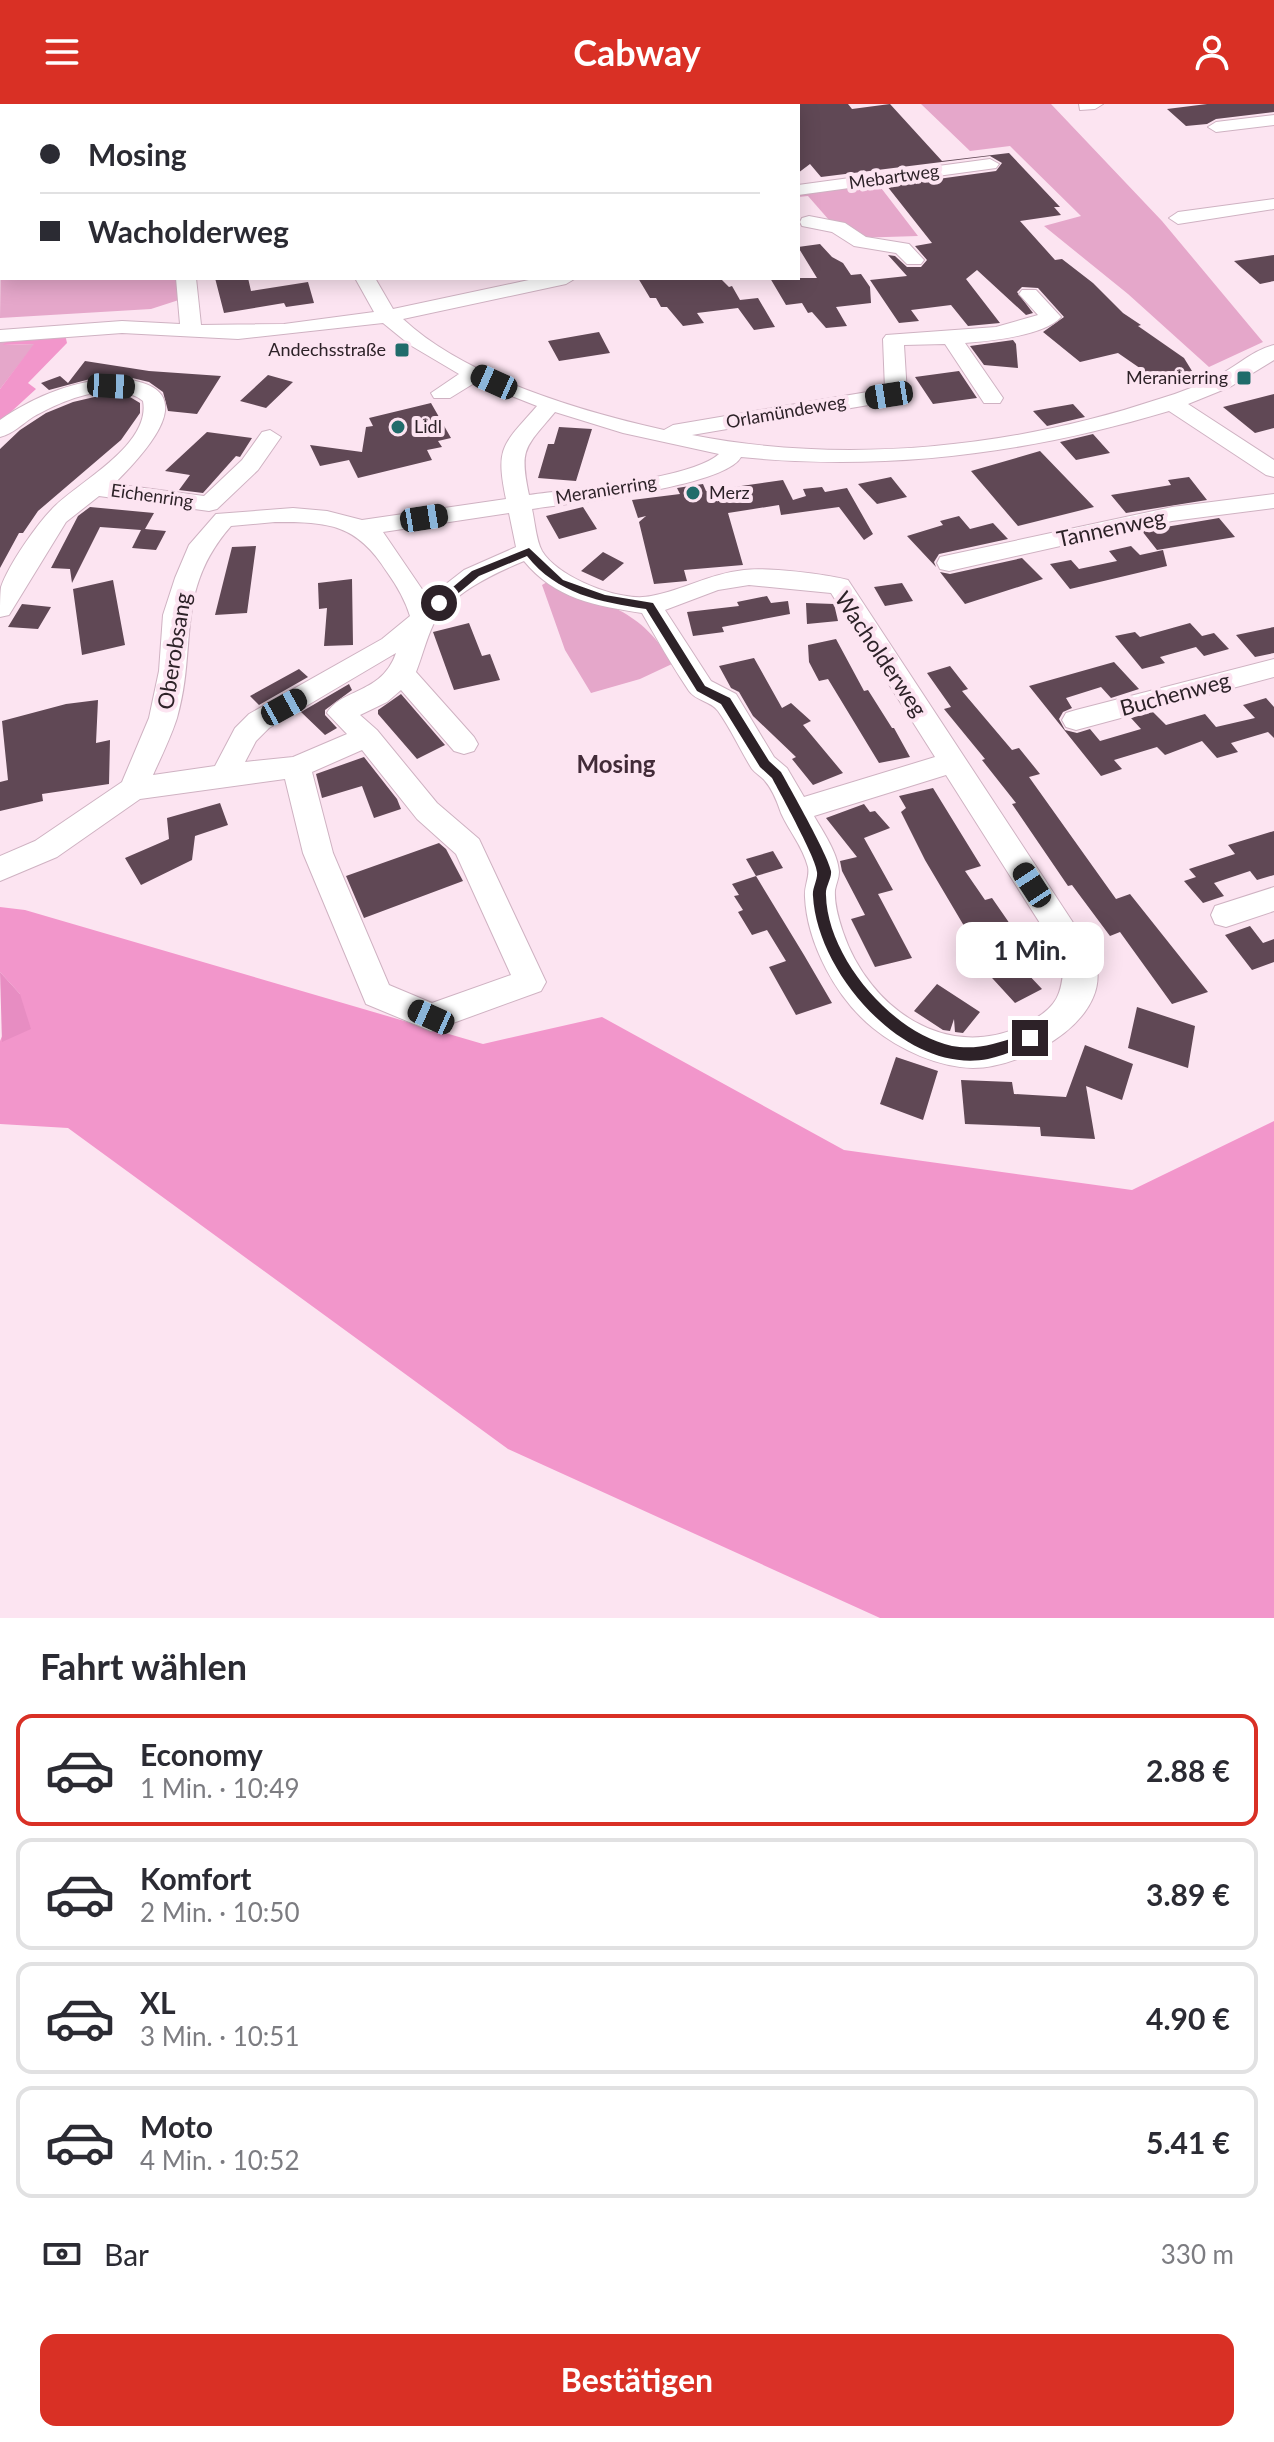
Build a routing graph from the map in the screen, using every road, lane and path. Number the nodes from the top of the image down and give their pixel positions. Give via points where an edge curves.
1 (1274, 120) edge
2 (1216, 127) dead end
3 (990, 164) dead end
4 (800, 190) edge
5 (1274, 204) edge
6 (1178, 218) dead end
7 (804, 225) edge
8 (914, 260) dead end
9 (186, 280) edge
10 (366, 280) edge
11 (557, 280) edge
12 (1029, 294) dead end
13 (388, 316) junction
14 (191, 331) junction
15 (0, 336) edge
16 (951, 338) junction
17 (1272, 355) edge
18 (475, 374) junction
19 (442, 393) dead end
20 (992, 398) dead end
21 (1172, 403) junction
22 (550, 404) junction
23 (0, 430) edge
24 (655, 435) junction
25 (270, 437) dead end
26 (732, 450) junction
27 (1274, 470) edge
28 (95, 488) junction
29 (1274, 501) edge
30 (517, 504) junction
31 (216, 512) junction
32 (362, 528) junction
33 (529, 551) junction
34 (949, 563) dead end
35 (650, 606) junction
36 (0, 609) edge
37 (420, 631) junction
38 (1274, 668) edge
39 (402, 674) junction
40 (453, 716) dead end
41 (1076, 720) dead end
42 (367, 737) junction
43 (464, 744) dead end
44 (953, 762) junction
45 (297, 767) junction
46 (224, 775) junction
47 (133, 789) junction
48 (795, 811) junction
49 (0, 869) edge
50 (1274, 899) edge
51 (1226, 915) dead end

1 - 2 street
3 - 4 street, Mebartweg
5 - 6 street
7 - 8 street via 838,227 861,242 902,248
9 - 14 street
10 - 13 street
11 - 13 street
12 - 16 street, Orlamündeweg via 1051,317
13 - 14 street via 284,330
13 - 18 street
14 - 15 street via 122,327
16 - 20 street
16 - 24 street, Orlamündeweg via 893,339 896,394
17 - 21 street
18 - 19 street
18 - 22 street
21 - 26 street via 1104,424 946,449 849,455
21 - 27 street
22 - 24 street
22 - 30 street via 514,447
23 - 28 street, Eichenring via 45,401 82,389 132,387 150,394 157,415 131,452
24 - 26 street
25 - 31 street, Oberobsang
26 - 30 street, Meranierring via 728,460 710,469 656,483
28 - 31 street, Eichenring
28 - 36 street, Eichenring via 56,518
29 - 34 street, Tannenweg via 1172,514
30 - 32 street, Meranierring
30 - 33 street, Wacholderweg
31 - 32 street via 292,514
31 - 47 street, Oberobsang via 187,578 176,615 163,718
32 - 37 street via 384,548 412,589
33 - 35 street, Wacholderweg via 559,582 604,599
33 - 37 street via 460,584
35 - 44 street, Wacholderweg via 714,582 749,577 839,586
35 - 48 street, Wacholderweg via 701,688 726,701
37 - 39 street
37 - 40 street via 427,675
37 - 46 street via 259,721 245,735
38 - 41 street, Buchenweg
39 - 42 street via 377,695 341,713
39 - 43 street
42 - 45 street
42 - 45 street via 427,811 468,847 530,982 431,1017 377,994 332,889 299,792
44 - 48 street
44 - 48 street, Wacholderweg via 1080,959 1074,1002 1044,1031 1015,1045 987,1053 954,1052 890,1022 861,995 826,924 819,894 824,871
45 - 46 street
46 - 47 street
47 - 49 street via 46,849
50 - 51 street

